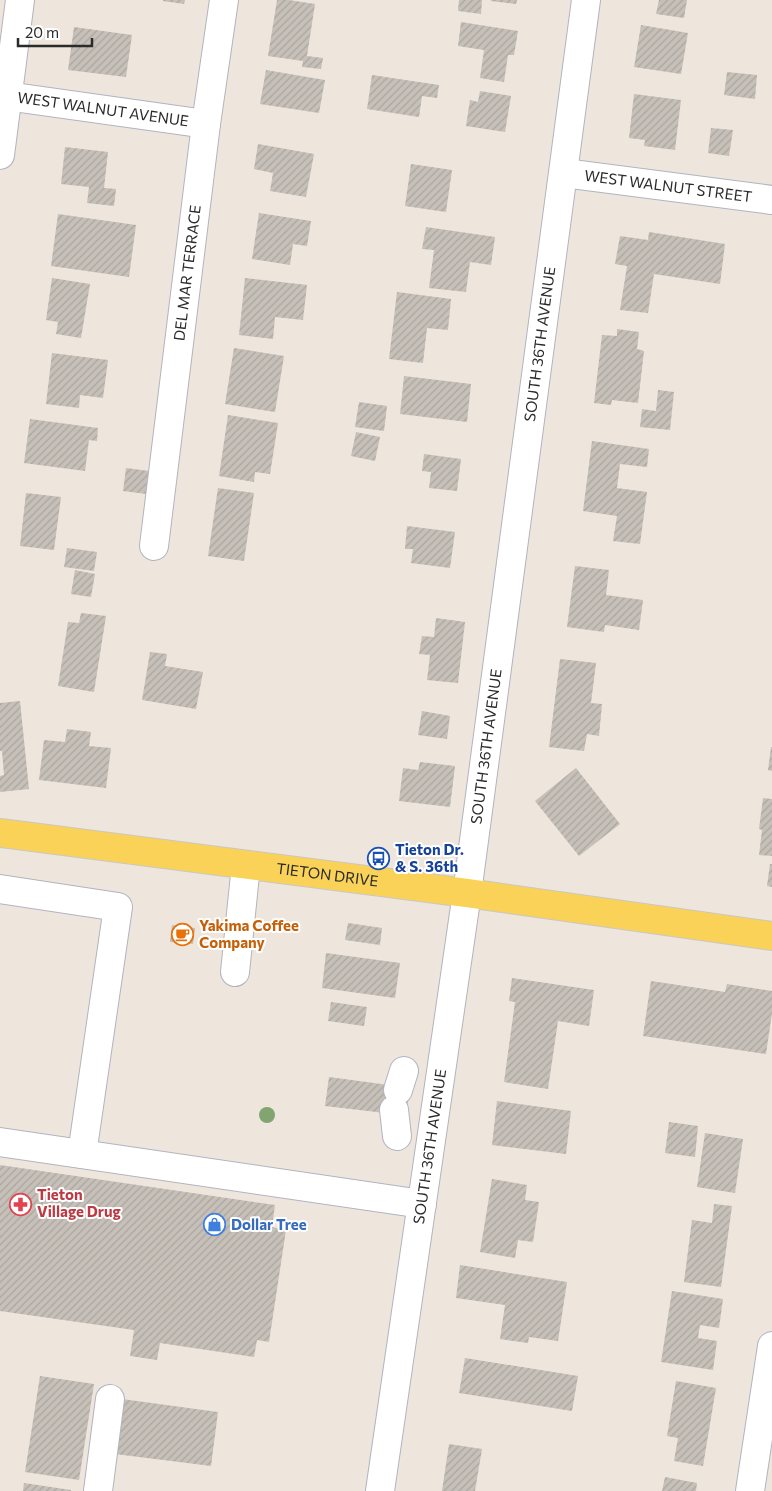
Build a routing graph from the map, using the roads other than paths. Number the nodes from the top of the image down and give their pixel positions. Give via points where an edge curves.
1 (20, 0) edge
2 (224, 0) edge
3 (586, 0) edge
4 (4, 96) edge
5 (206, 124) junction
6 (0, 155) edge
7 (564, 173) junction
8 (772, 200) edge
9 (154, 546) dead end
10 (0, 833) edge
11 (246, 865) junction
12 (0, 889) edge
13 (467, 893) junction
14 (772, 936) edge
15 (235, 972) dead end
16 (0, 1142) edge
17 (82, 1154) junction
18 (422, 1204) junction
19 (772, 1346) edge
20 (110, 1399) dead end
21 (98, 1491) edge
22 (380, 1491) edge
23 (750, 1491) edge

1 - 4 street
2 - 5 street, DEL MAR TERRACE
3 - 7 street, SOUTH 36TH AVENUE
4 - 5 street, WEST WALNUT AVENUE
4 - 6 street
5 - 9 street, DEL MAR TERRACE
7 - 8 street, WEST WALNUT STREET
7 - 13 street, SOUTH 36TH AVENUE
10 - 11 main road, TIETON DRIVE
11 - 13 main road, TIETON DRIVE
11 - 15 street
12 - 17 street via 118,907
13 - 14 main road, TIETON DRIVE
13 - 18 street, SOUTH 36TH AVENUE
16 - 17 street
17 - 18 street
18 - 22 street, SOUTH 36TH AVENUE
19 - 23 street
20 - 21 street

